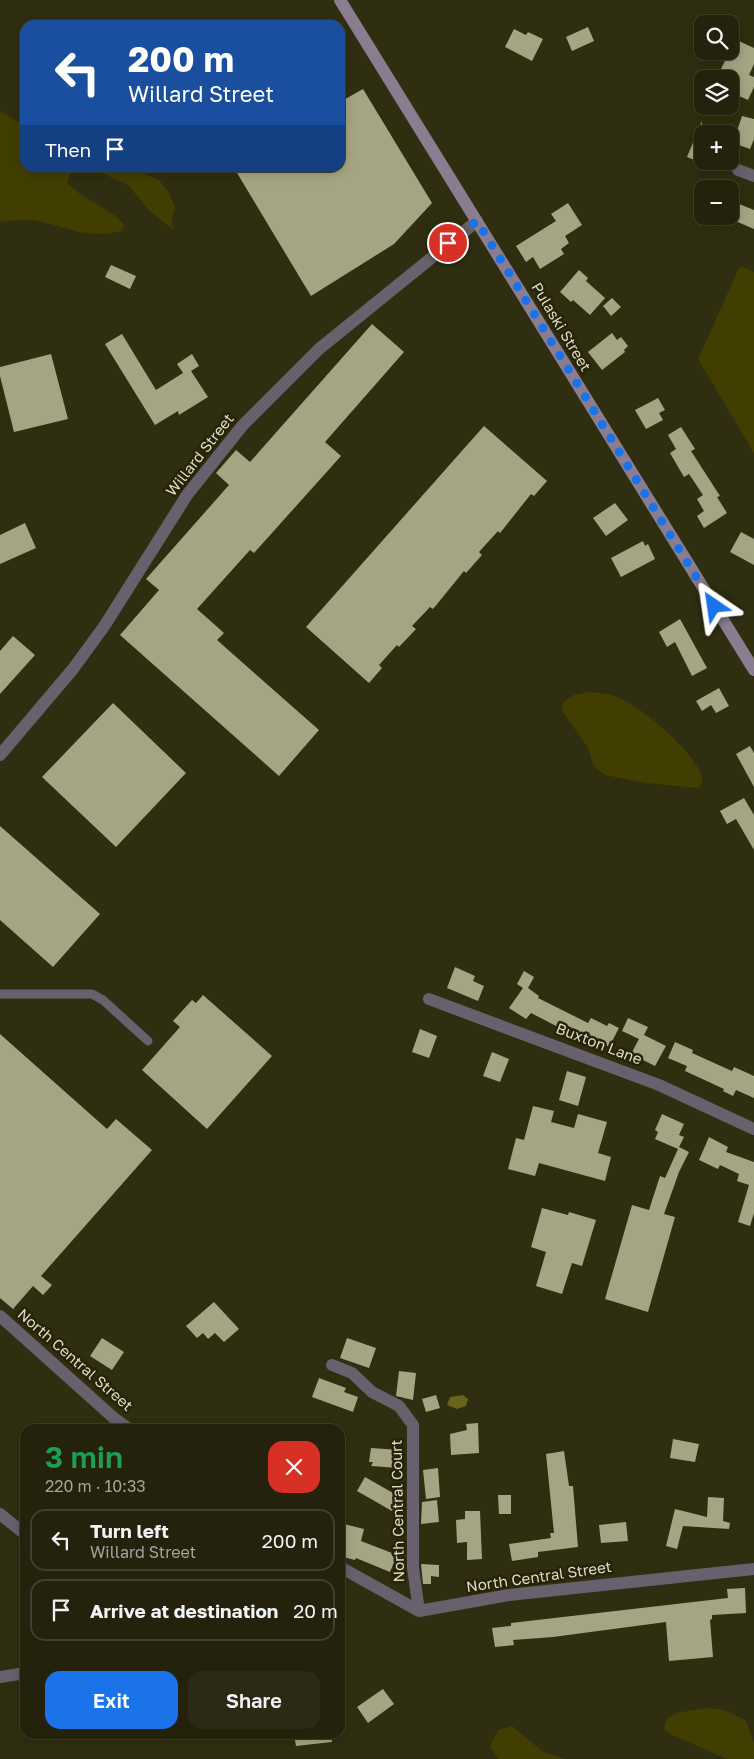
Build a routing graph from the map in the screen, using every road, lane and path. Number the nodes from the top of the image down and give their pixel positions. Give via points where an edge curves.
1 (340, 0) edge
2 (738, 170) dead end
3 (754, 176) edge
4 (477, 221) junction
5 (754, 670) edge
6 (0, 755) edge
7 (0, 994) edge
8 (429, 999) dead end
9 (148, 1041) dead end
10 (754, 1129) edge
11 (0, 1316) edge
12 (332, 1365) dead end
13 (122, 1424) edge
14 (0, 1514) edge
15 (20, 1530) edge
16 (754, 1569) edge
17 (345, 1570) edge
18 (419, 1610) junction
19 (20, 1674) edge
20 (0, 1677) edge

1 - 4 main road, Pulaski Street
2 - 3 street
4 - 5 main road, Pulaski Street
4 - 6 street, Willard Street via 319,349 243,425 187,495 105,626
7 - 9 lane via 92,994
8 - 10 street, Buxton Lane via 659,1085
11 - 13 street, North Central Street
12 - 18 street, North Central Court via 352,1373 372,1392 399,1406 413,1425 412,1568
14 - 15 street
16 - 18 street, North Central Street via 509,1595
17 - 18 street
19 - 20 street

